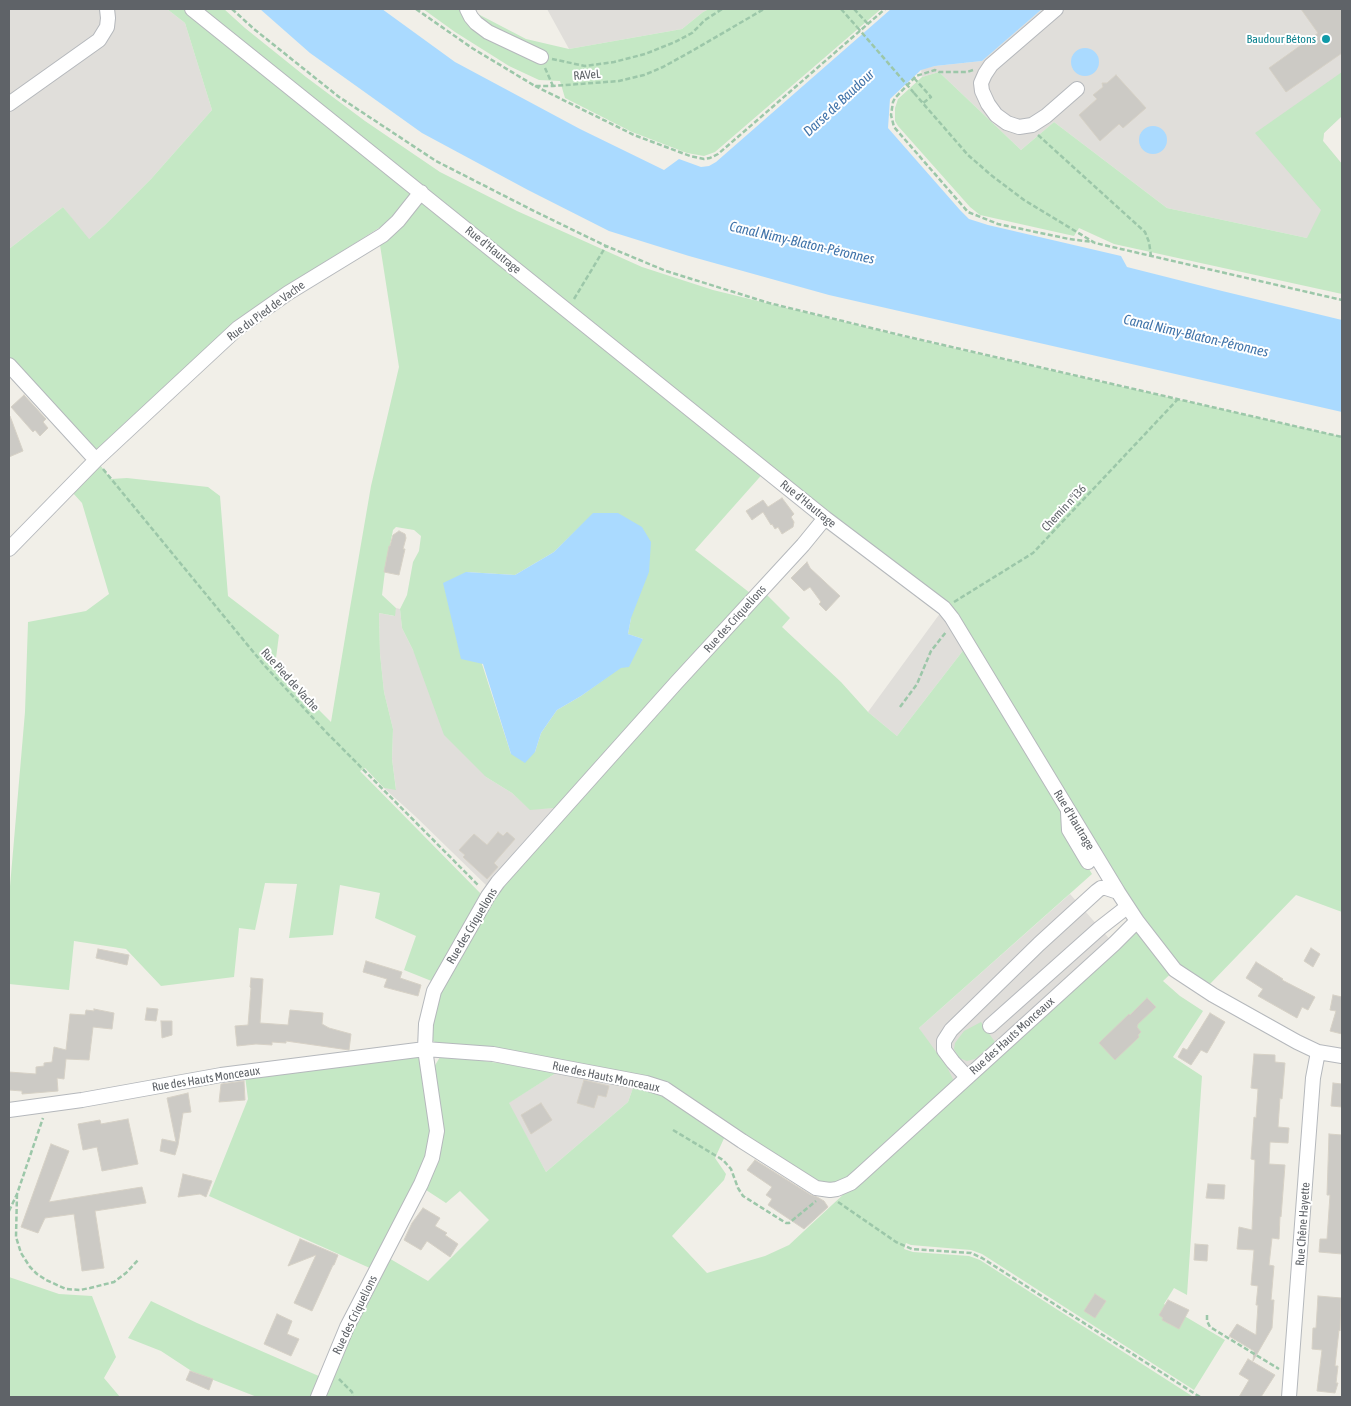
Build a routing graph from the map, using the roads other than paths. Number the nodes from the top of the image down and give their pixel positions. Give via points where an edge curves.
1 (107, 9) edge
2 (192, 9) edge
3 (467, 9) edge
4 (1056, 9) edge
5 (541, 57) road end
6 (1077, 89) dead end
7 (9, 104) edge
8 (421, 192) junction
9 (9, 365) edge
10 (96, 460) junction
11 (825, 518) junction
12 (9, 549) edge
13 (1068, 811) junction
14 (1097, 891) junction
15 (1118, 892) junction
16 (1127, 907) junction
17 (1137, 921) junction
18 (990, 1026) dead end
19 (424, 1050) junction
20 (1318, 1052) junction
21 (1342, 1056) edge
22 (967, 1077) junction
23 (9, 1110) edge
24 (318, 1397) edge
25 (1289, 1397) edge

1 - 7 street via 107,27 99,40
2 - 8 street, Rue d'Hautrage
3 - 5 street via 476,23 488,32
4 - 6 street via 991,64 982,83 982,92 996,115 1018,126 1032,125
8 - 10 street, Rue du Pied de Vache via 383,235 238,328
8 - 11 street, Rue d'Hautrage
9 - 10 street
10 - 12 street, Rue du Pied de Vache
11 - 13 street, Rue d'Hautrage via 944,608
11 - 19 street, Rue des Criquelions via 498,882 434,991
13 - 14 street via 1069,830 1099,880
13 - 15 street, Rue d'Hautrage
14 - 15 street via 1106,888
14 - 22 street via 951,1030 944,1041 944,1050
15 - 16 street, Rue d'Hautrage
16 - 17 street, Rue d'Hautrage
16 - 18 street
17 - 20 street, Rue d'Hautrage via 1176,970 1214,995
17 - 22 street, Rue des Hauts Monceaux
19 - 22 street, Rue des Hauts Monceaux via 493,1054 664,1089 816,1188 828,1190 851,1183
19 - 23 street, Rue des Hauts Monceaux via 221,1075
19 - 24 street, Rue des Criquelions via 437,1131 432,1158 422,1184 347,1328
20 - 21 street, Rue d'Hautrage
20 - 25 street, Rue Chêne Hayette via 1313,1078

